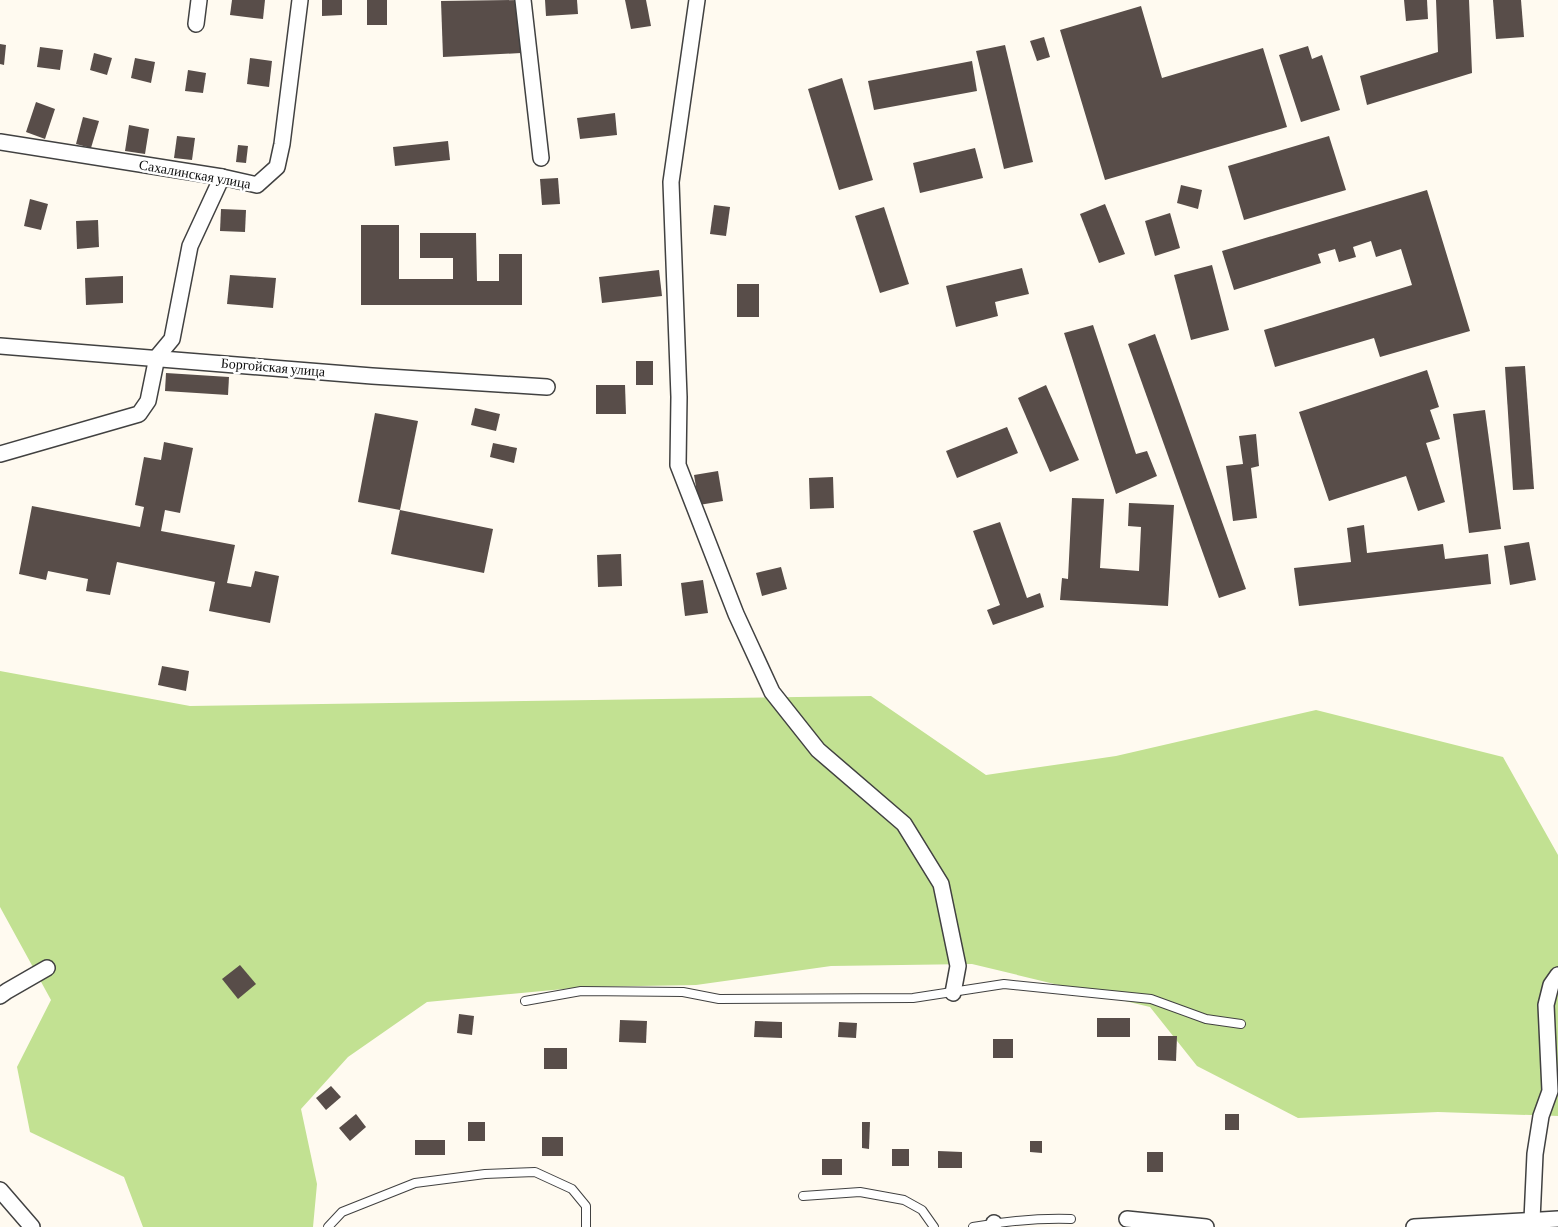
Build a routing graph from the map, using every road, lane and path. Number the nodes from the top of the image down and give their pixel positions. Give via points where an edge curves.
1 (199, 0) edge
2 (300, 0) edge
3 (523, 0) edge
4 (697, 0) edge
5 (196, 24) dead end
6 (0, 142) edge
7 (541, 158) dead end
8 (222, 177) junction
9 (0, 346) edge
10 (157, 357) junction
11 (547, 387) dead end
12 (0, 454) edge
13 (47, 968) dead end
14 (1558, 976) edge
15 (953, 993) junction
16 (0, 996) edge
17 (525, 1001) dead end
18 (1241, 1024) dead end
19 (0, 1190) edge
20 (803, 1196) dead end
21 (1071, 1219) dead end
22 (1128, 1219) dead end
23 (1558, 1219) edge
24 (1532, 1220) junction
25 (994, 1225) edge
26 (32, 1227) edge
27 (328, 1227) edge
28 (586, 1227) edge
29 (934, 1227) edge
30 (974, 1227) edge
31 (1206, 1227) edge
32 (1414, 1227) edge

1 - 5 street
2 - 8 street, Сахалинская улица via 277,167 257,185
3 - 7 street
4 - 15 street via 671,182 679,387 678,465 736,614 772,692 818,750 904,824 941,884 958,966
6 - 8 street, Сахалинская улица
8 - 10 street via 190,246 172,339
9 - 10 street, Боргойская улица
10 - 11 street, Боргойская улица
10 - 12 street via 148,401 140,414
13 - 16 street
14 - 24 street via 1551,985 1546,1005 1550,1091 1541,1116 1535,1154
15 - 17 lane via 913,998 719,1000 682,992 581,991
15 - 18 lane via 1004,984 1151,999 1206,1018
19 - 26 street
20 - 29 lane via 860,1192 904,1200 922,1210
21 - 25 lane via 1042,1218
22 - 31 street
23 - 24 street
24 - 32 street
25 - 30 lane
27 - 28 lane via 342,1212 415,1183 485,1174 535,1172 572,1189 586,1206

